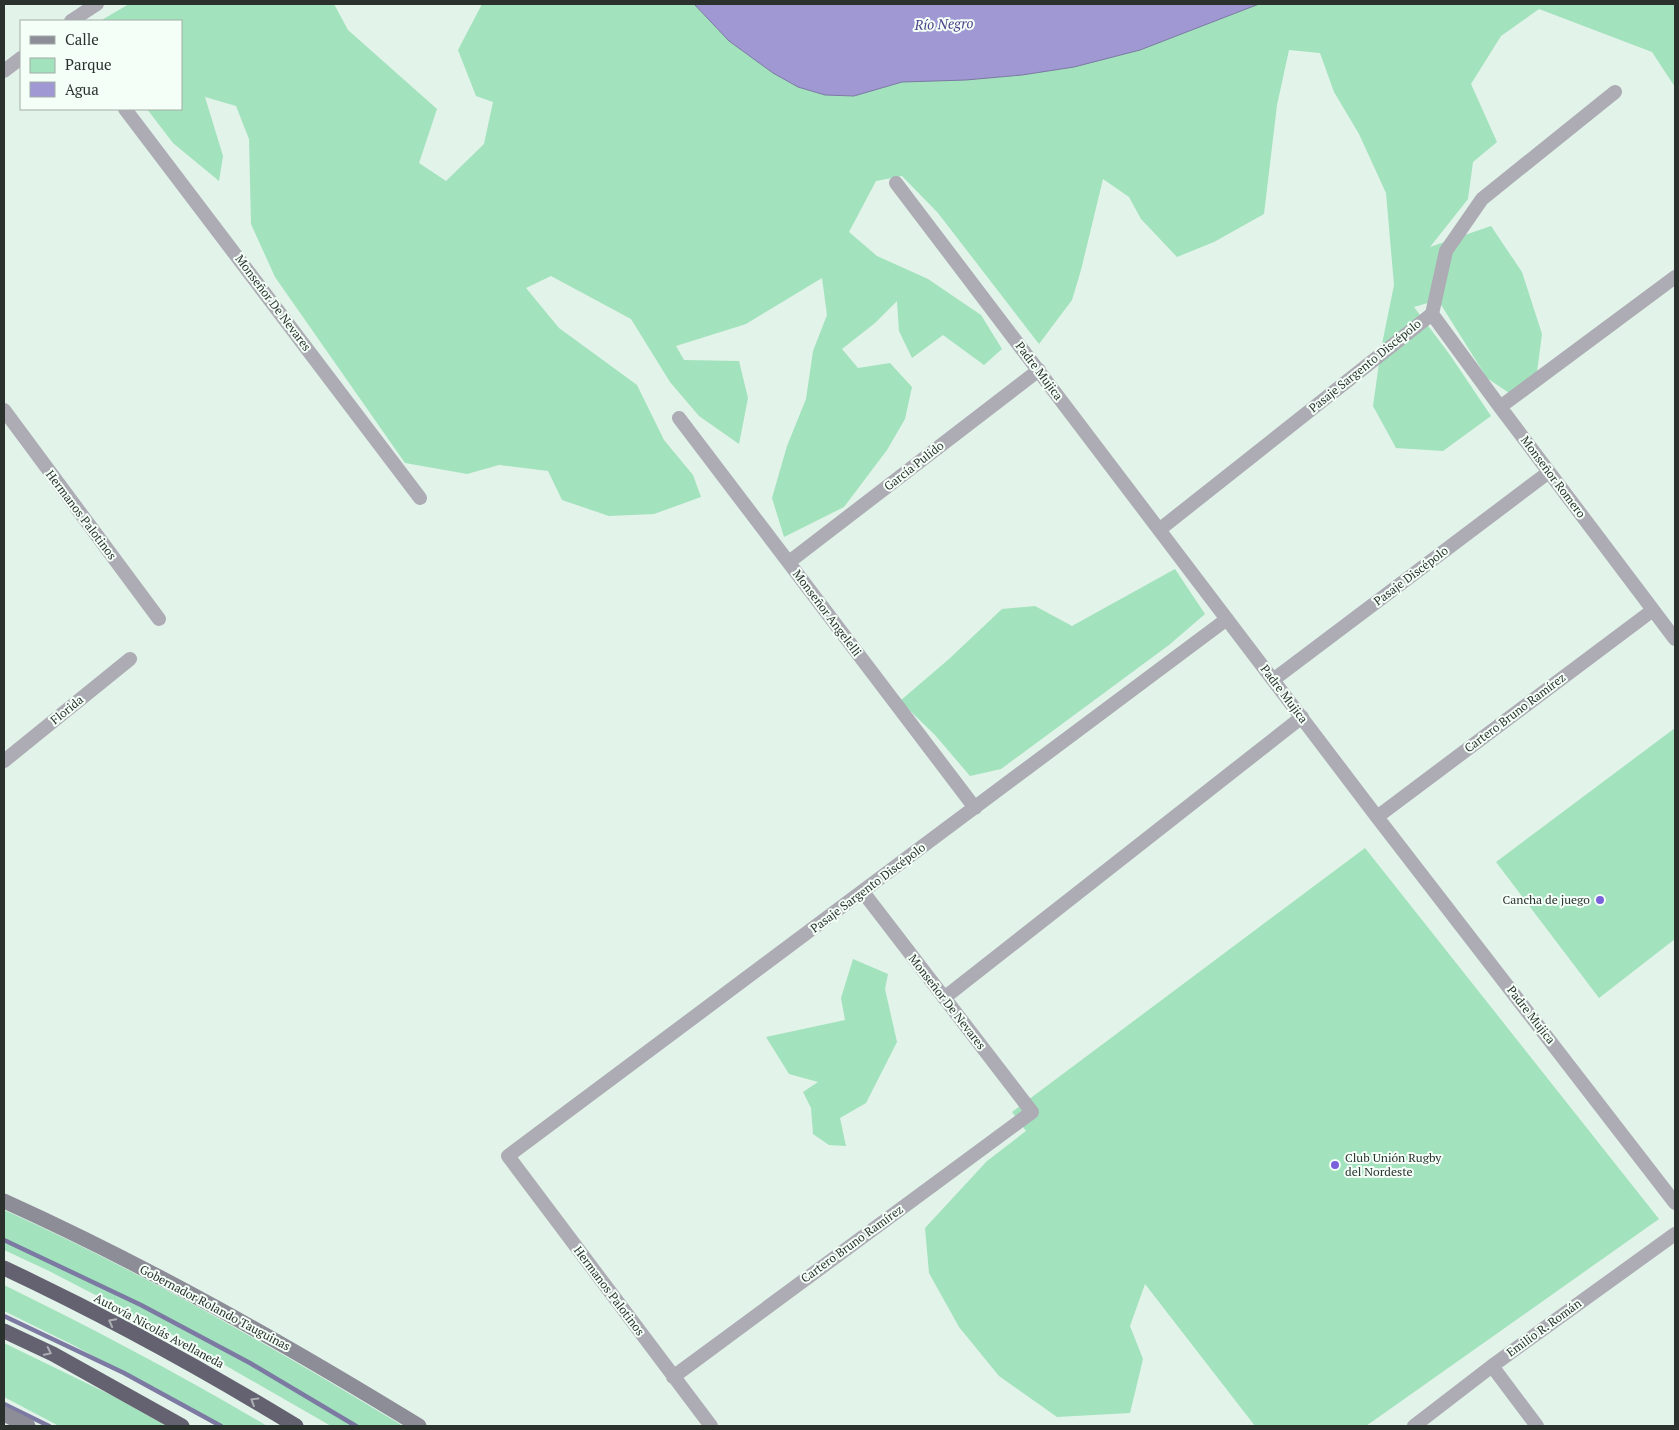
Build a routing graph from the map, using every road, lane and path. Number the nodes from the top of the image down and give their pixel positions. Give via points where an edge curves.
1 (98, 4) edge
2 (73, 20) edge
3 (20, 59) edge
4 (4, 71) edge
5 (1615, 92) dead end
6 (127, 110) edge
7 (896, 183) dead end
8 (1675, 277) edge
9 (1432, 314) junction
10 (1038, 370) junction
11 (1500, 407) junction
12 (4, 410) edge
13 (679, 418) dead end
14 (1550, 472) junction
15 (420, 498) dead end
16 (1159, 530) junction
17 (789, 562) junction
18 (1653, 610) junction
19 (159, 619) dead end
20 (1227, 619) junction
21 (1675, 638) edge
22 (130, 659) dead end
23 (1273, 680) junction
24 (1302, 717) junction
25 (4, 762) edge
26 (975, 808) junction
27 (1378, 817) junction
28 (863, 892) junction
29 (944, 998) junction
30 (1032, 1112) joint
31 (508, 1156) joint
32 (4, 1201) edge
33 (1675, 1203) edge
34 (1675, 1234) edge
35 (4, 1268) edge
36 (4, 1331) edge
37 (1492, 1366) junction
38 (673, 1377) junction
39 (4, 1414) edge
40 (28, 1426) edge
41 (182, 1426) edge
42 (296, 1426) edge
43 (420, 1426) edge
44 (711, 1426) edge
45 (1414, 1426) edge
46 (1537, 1426) edge

1 - 2 street
3 - 4 street
5 - 9 street, Pasaje Sargento Discépolo via 1482,199 1446,251
6 - 15 street, Monseñor De Nevares
7 - 10 street, Padre Mujica
8 - 11 street
9 - 11 street, Monseñor Romero
9 - 16 street, Pasaje Sargento Discépolo
10 - 16 street, Padre Mujica
10 - 17 street, García Pulido
11 - 14 street, Monseñor Romero
12 - 19 street, Hermanos Palotinos
13 - 17 street, Monseñor Angelelli
14 - 18 street, Monseñor Romero
14 - 23 street, Pasaje Discépolo
16 - 20 street, Padre Mujica
17 - 26 street, Monseñor Angelelli
18 - 21 street, Monseñor Romero
18 - 27 street, Cartero Bruno Ramírez
20 - 23 street, Padre Mujica
20 - 26 street, Pasaje Sargento Discépolo
22 - 25 street, Florida
23 - 24 street, Padre Mujica
24 - 27 street, Padre Mujica
24 - 29 street
26 - 28 street, Pasaje Sargento Discépolo
27 - 33 street, Padre Mujica
28 - 29 street, Monseñor De Nevares
28 - 31 street, Pasaje Sargento Discépolo
29 - 30 street, Monseñor De Nevares
30 - 38 street, Cartero Bruno Ramírez
31 - 38 street, Hermanos Palotinos
32 - 43 street, Gobernador Rolando Tauguinas via 224,1311
34 - 37 street, Emilio R. Román
42 -> 35 highway, Autovía Nicolás Avellaneda via 188,1362
36 -> 41 highway via 60,1358
37 - 45 street, Emilio R. Román
37 - 46 street
38 - 44 street, Hermanos Palotinos
39 - 40 street

